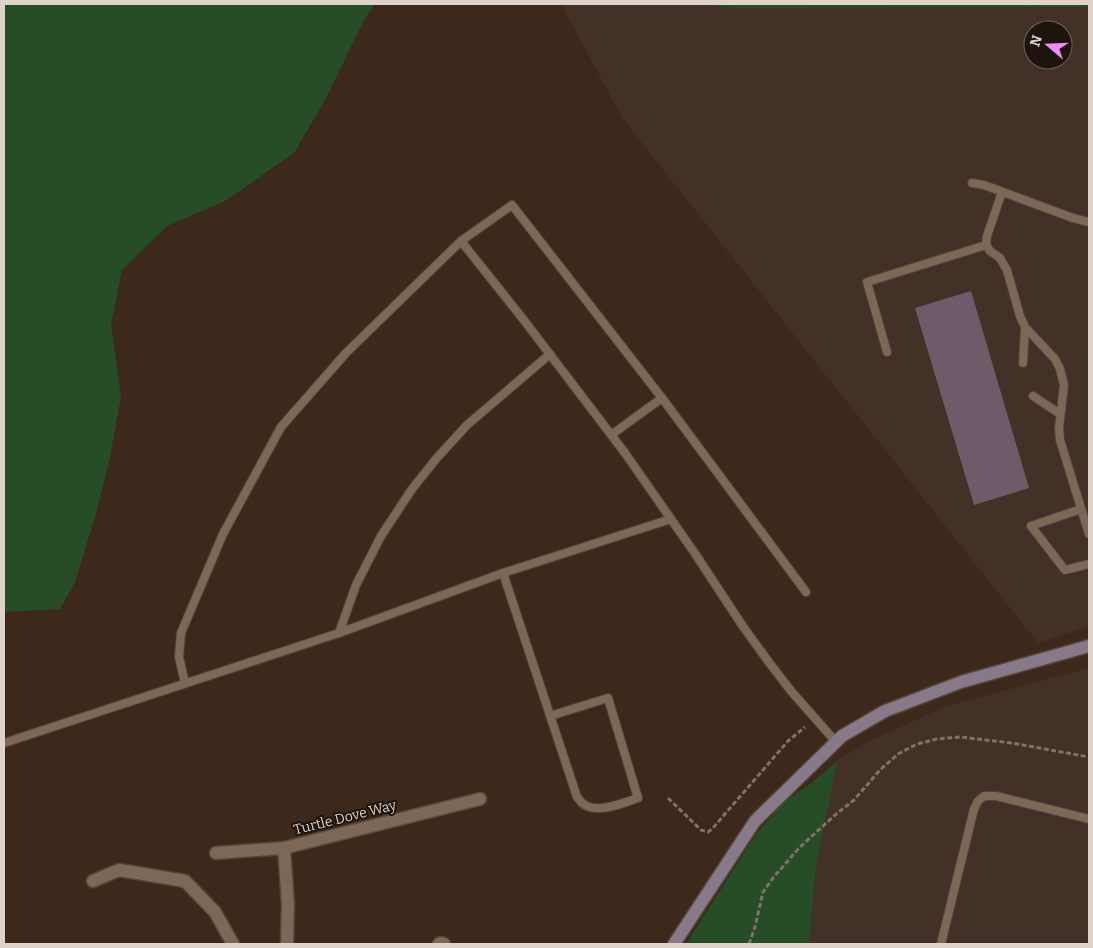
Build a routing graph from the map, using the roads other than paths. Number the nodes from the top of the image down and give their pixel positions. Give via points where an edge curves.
1 (972, 183) dead end
2 (1002, 192) junction
3 (1089, 222) edge
4 (461, 241) junction
5 (986, 245) junction
6 (1024, 327) junction
7 (887, 352) dead end
8 (550, 354) junction
9 (1022, 363) dead end
10 (1033, 396) dead end
11 (662, 398) junction
12 (1060, 414) junction
13 (611, 435) junction
14 (1082, 509) junction
15 (671, 519) junction
16 (1089, 534) edge
17 (1089, 564) edge
18 (503, 573) junction
19 (806, 592) dead end
20 (339, 633) junction
21 (1089, 646) edge
22 (185, 684) junction
23 (550, 716) junction
24 (836, 742) junction
25 (4, 743) edge
26 (480, 799) dead end
27 (1089, 819) edge
28 (284, 848) junction
29 (216, 853) dead end
30 (93, 881) dead end
31 (233, 944) edge
32 (287, 944) edge
33 (439, 944) edge
34 (444, 944) edge
35 (674, 944) edge
36 (941, 944) edge

1 - 2 lane
2 - 3 lane
2 - 5 lane
4 - 8 lane
4 - 11 lane via 512,205
4 - 22 lane via 346,353 281,428 223,534 180,633 179,657
5 - 6 lane via 1007,270
5 - 7 lane via 867,282
6 - 9 lane
6 - 12 lane via 1055,359 1060,369 1064,385
8 - 13 lane
8 - 20 lane via 467,425 412,489 381,536 356,585
10 - 12 lane
11 - 13 lane
11 - 19 lane
12 - 14 lane via 1060,440
13 - 15 lane
14 - 16 lane
14 - 17 lane via 1030,526 1065,570
15 - 18 lane
15 - 24 lane via 768,661
18 - 20 lane
18 - 23 lane
20 - 22 lane
21 - 24 street via 961,682 885,711
22 - 25 lane
23 - 23 lane via 582,804 602,809 638,798 608,698
24 - 35 street via 755,821
26 - 28 street, Turtle Dove Way
27 - 36 lane via 996,796 984,796 978,801
28 - 29 street, Turtle Dove Way
28 - 32 street
30 - 31 street via 119,870 185,881 215,912
33 - 34 street

